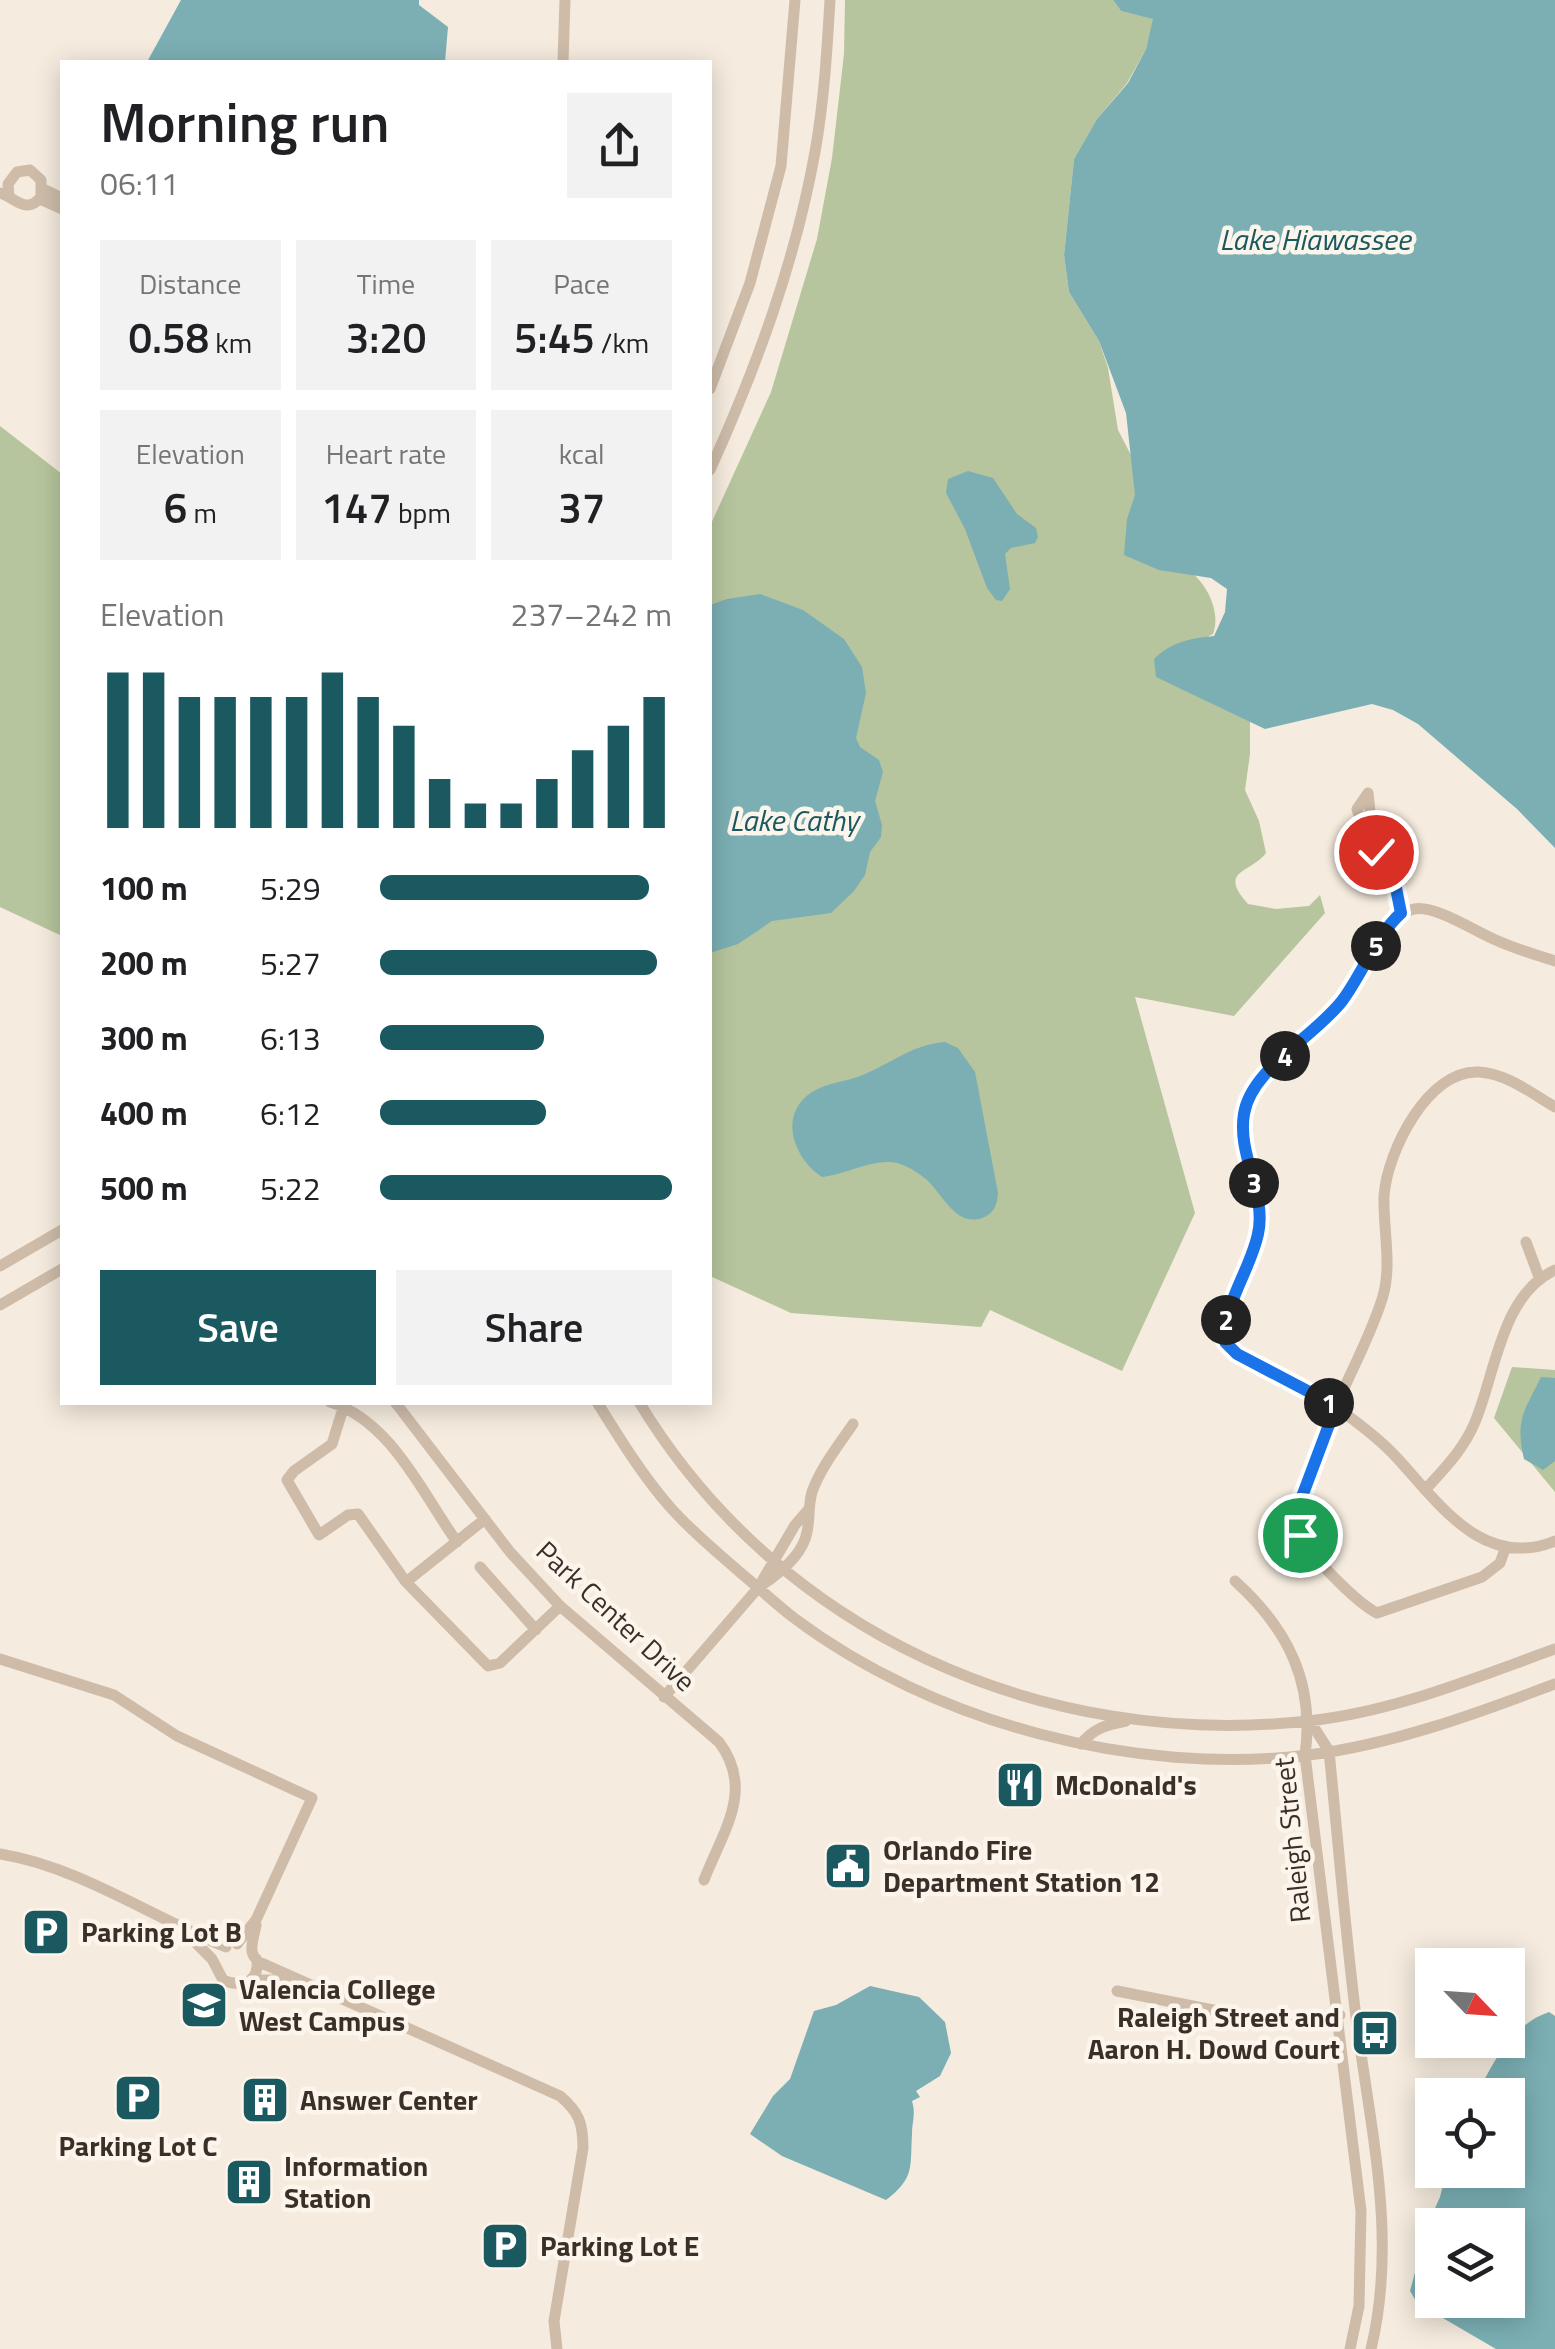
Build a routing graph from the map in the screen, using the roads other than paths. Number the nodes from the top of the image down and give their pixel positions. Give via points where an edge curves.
1 (566, 0) edge
2 (796, 0) edge
3 (830, 0) edge
4 (563, 60) edge
5 (6, 174) edge
6 (42, 194) junction
7 (5, 195) edge
8 (60, 198) edge
9 (60, 208) edge
10 (712, 384) edge
11 (712, 465) edge
12 (1366, 834) dead end
13 (1401, 913) junction
14 (1555, 961) edge
15 (1555, 1108) edge
16 (60, 1231) edge
17 (1526, 1242) dead end
18 (0, 1266) edge
19 (60, 1270) edge
20 (1555, 1270) edge
21 (1539, 1277) junction
22 (0, 1304) edge
23 (344, 1405) edge
24 (397, 1405) edge
25 (598, 1405) edge
26 (640, 1405) edge
27 (1336, 1406) junction
28 (853, 1424) dead end
29 (1425, 1490) junction
30 (808, 1510) junction
31 (484, 1519) junction
32 (456, 1542) junction
33 (1555, 1542) edge
34 (1505, 1549) junction
35 (774, 1560) junction
36 (480, 1567) dead end
37 (785, 1569) junction
38 (1235, 1580) dead end
39 (406, 1582) junction
40 (758, 1588) junction
41 (560, 1606) junction
42 (536, 1630) junction
43 (1555, 1649) edge
44 (0, 1659) edge
45 (1555, 1684) edge
46 (664, 1697) junction
47 (1135, 1719) junction
48 (1310, 1721) junction
49 (1082, 1744) junction
50 (1328, 1752) junction
51 (1305, 1755) junction
52 (0, 1854) edge
53 (704, 1880) dead end
54 (256, 1920) junction
55 (178, 1926) junction
56 (232, 1945) junction
57 (255, 1956) junction
58 (216, 1966) junction
59 (250, 1980) junction
60 (306, 1982) junction
61 (1117, 1991) dead end
62 (1356, 2013) junction
63 (1336, 2016) junction
64 (558, 2349) edge
65 (1350, 2349) edge
66 (1371, 2349) edge

1 - 4 street
2 - 10 street via 781,166 750,283
3 - 11 street via 818,135 798,226 755,367
5 - 6 street via 30,170 42,180
5 - 7 street
6 - 7 street via 22,206
6 - 8 street
6 - 9 street
12 - 13 street via 1396,888
13 - 14 street via 1434,911
13 - 27 street via 1341,1002 1261,1078 1243,1116 1260,1211 1258,1234 1224,1325 1225,1342
15 - 27 street via 1503,1076 1476,1072 1430,1094 1389,1164 1384,1290
16 - 18 street
17 - 21 street
19 - 22 street
20 - 21 street
21 - 29 street via 1522,1294 1462,1449
23 - 32 street via 389,1444
23 - 39 street via 332,1444 294,1470 288,1486 319,1535 358,1514
24 - 31 street, Park Center Drive
25 - 40 street via 672,1509
26 - 35 street via 684,1468
27 - 29 street
27 - 34 street via 1296,1522 1301,1538 1360,1604 1388,1612 1456,1587 1482,1577 1500,1563
28 - 30 street via 819,1477
29 - 34 street via 1456,1522
30 - 35 street
30 - 37 street via 808,1533
31 - 32 street
31 - 41 street, Park Center Drive
32 - 39 street
33 - 34 street
35 - 37 street
35 - 40 street
36 - 42 street
37 - 40 street
37 - 47 street via 859,1624 960,1675 1068,1710
38 - 48 street via 1291,1649
39 - 42 street via 488,1666
40 - 46 street
40 - 49 street via 835,1645 916,1688 993,1720
41 - 42 street
41 - 46 street, Park Center Drive
43 - 48 street via 1416,1698
44 - 54 street via 114,1695 177,1736 312,1798
45 - 50 street via 1456,1720
46 - 53 street, Park Center Drive via 720,1742 737,1779
47 - 48 street via 1198,1725
47 - 49 street via 1104,1725
48 - 50 street, Raleigh Street
48 - 51 street, Raleigh Street
49 - 51 street via 1188,1758
50 - 51 street
50 - 62 street, Raleigh Street
51 - 63 street, Raleigh Street
52 - 55 street via 26,1858
54 - 56 street
54 - 57 street
55 - 56 street
55 - 58 street
56 - 57 street
56 - 58 street
57 - 59 street
57 - 60 street
58 - 59 street via 229,1983
59 - 60 street
60 - 64 street via 574,2107 583,2122 583,2148 554,2321
61 - 63 street via 1258,2019
62 - 63 street
62 - 66 street, Raleigh Street via 1382,2216 1384,2275
63 - 65 street, Raleigh Street via 1361,2211 1359,2306

